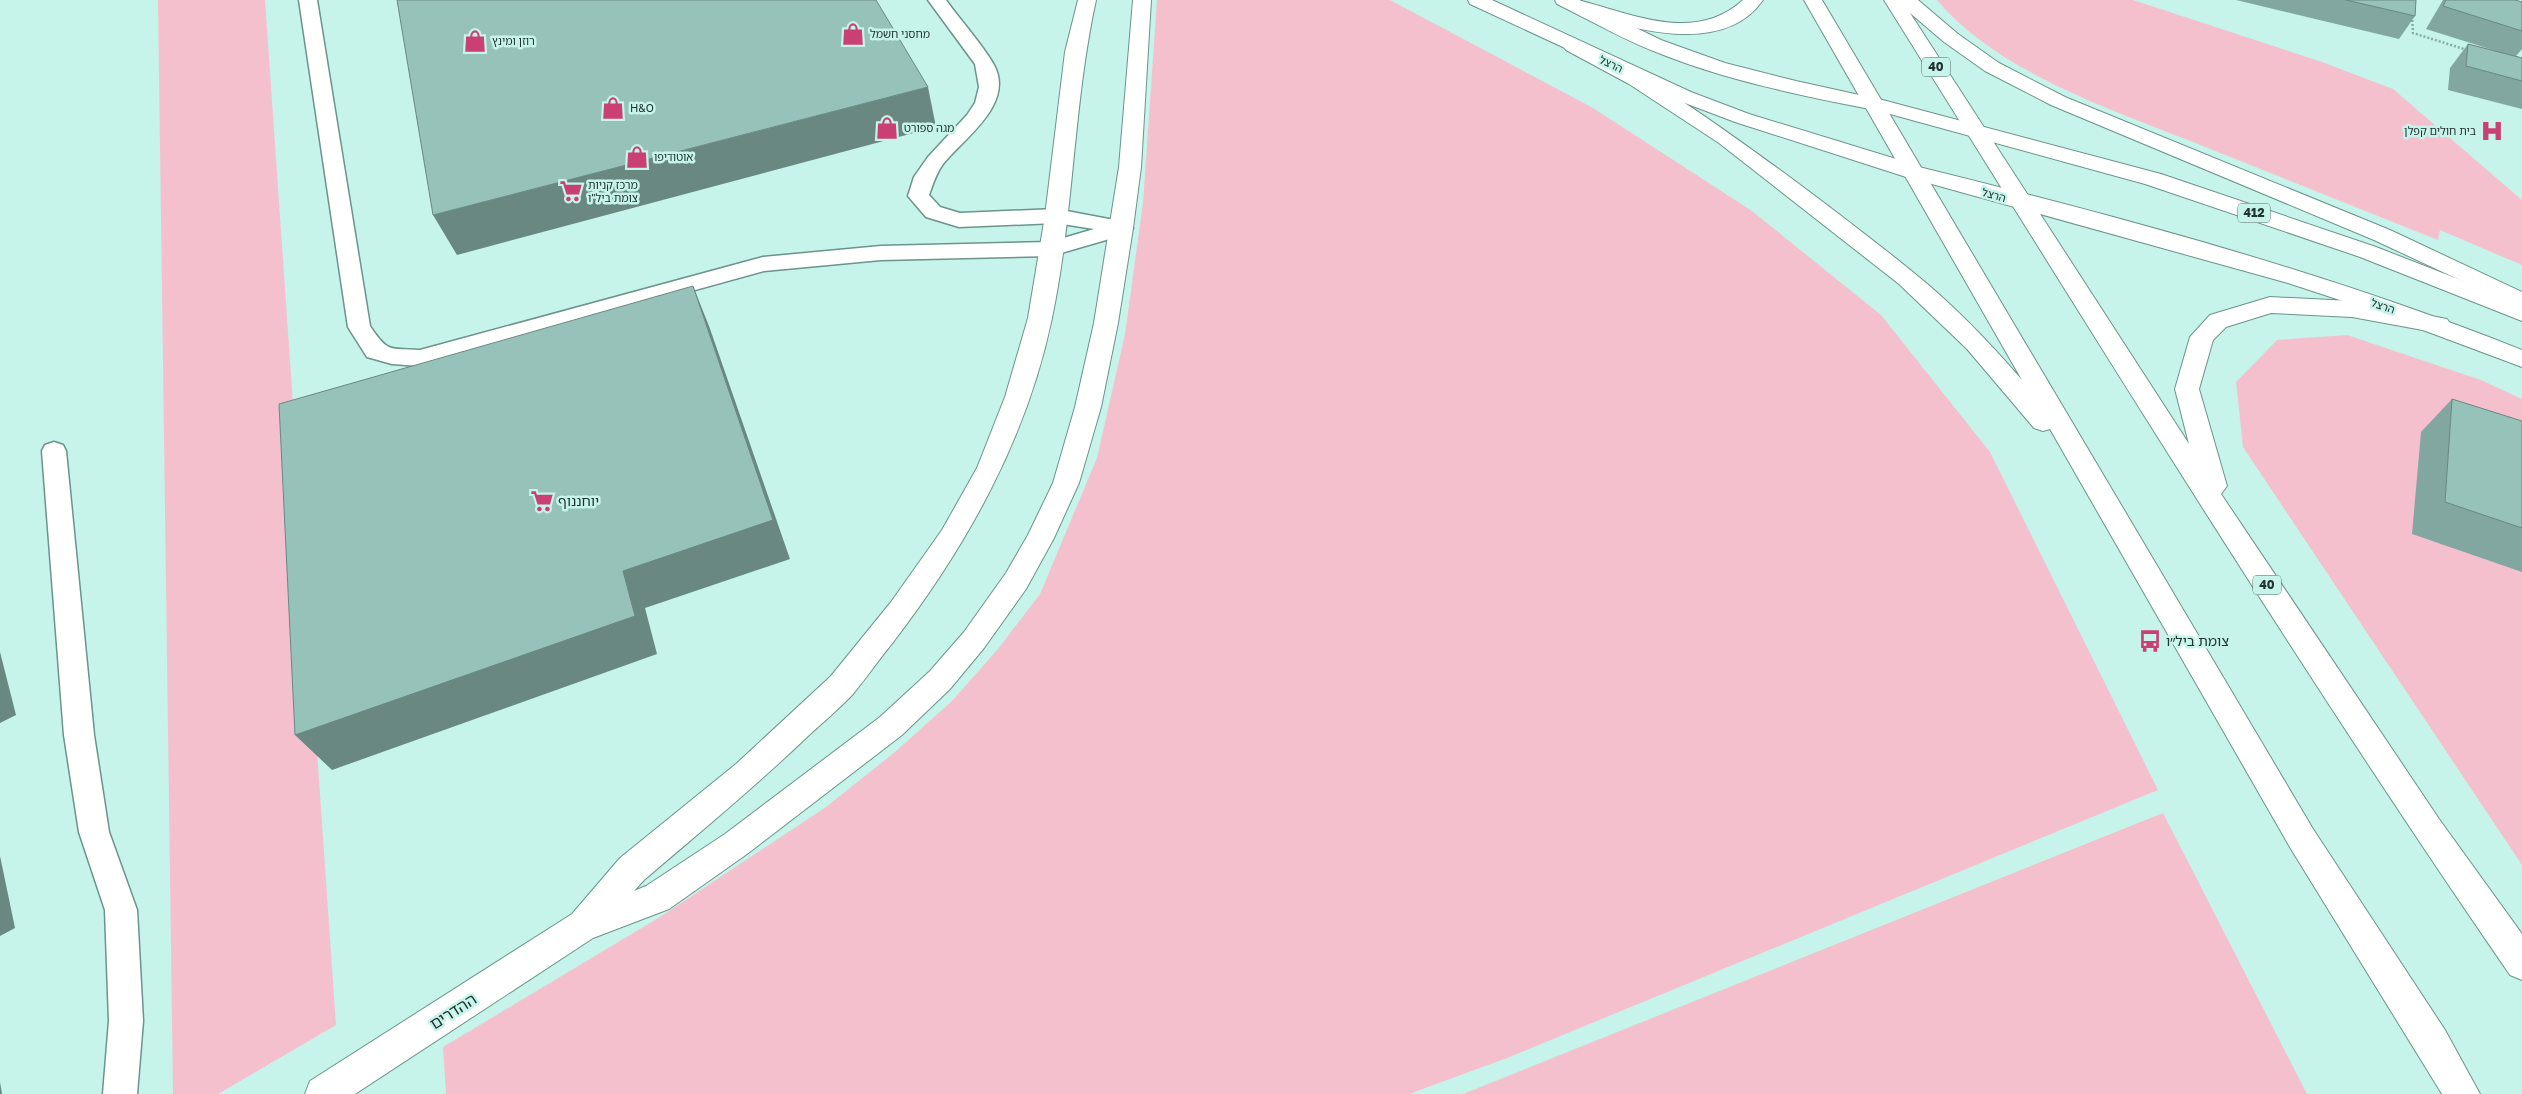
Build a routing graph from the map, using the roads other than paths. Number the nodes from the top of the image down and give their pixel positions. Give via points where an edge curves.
1 (308, 0) edge
2 (937, 0) edge
3 (1087, 0) edge
4 (1142, 0) edge
5 (1477, 0) edge
6 (1754, 0) edge
7 (1813, 0) edge
8 (1893, 0) edge
9 (1908, 0) edge
10 (1571, 3) edge
11 (1573, 46) junction
12 (1875, 104) junction
13 (1979, 133) junction
14 (1911, 171) junction
15 (2020, 202) junction
16 (1056, 216) junction
17 (1122, 228) junction
18 (1051, 250) junction
19 (2522, 301) edge
20 (2522, 313) edge
21 (2439, 325) junction
22 (2522, 359) edge
23 (54, 451) dead end
24 (2091, 478) junction
25 (2226, 523) junction
26 (582, 926) junction
27 (2522, 963) edge
28 (120, 1094) edge
29 (323, 1094) edge
30 (2462, 1094) edge

1 - 18 lane via 359,327 375,351 420,358 763,264 882,253
2 - 16 lane via 986,67 988,99 978,117 930,166 918,196 933,212 959,220
3 - 16 main road via 1075,52
4 - 17 main road via 1130,167
5 - 11 main road, הרצל
6 - 10 main road via 1742,13 1722,23 1693,29 1629,22
7 - 12 main road
8 - 13 main road, 40
9 - 19 main road via 1951,38 1992,67 2058,101 2382,235
10 - 12 main road via 1665,49 1723,70
11 - 14 main road, הרצל via 1742,118
11 - 24 main road via 1636,80 1726,139 1907,279 1976,343
12 - 13 main road, 412
12 - 14 main road
13 - 15 main road, 40
13 - 20 main road, 412 via 2198,194 2368,252
14 - 15 main road, הרצל
14 - 24 main road
15 - 21 main road, הרצל via 2278,272
15 - 25 main road, 40
16 - 17 lane
16 - 18 main road
17 - 18 lane
17 - 26 main road via 1088,406 1066,483 1016,581 974,640 940,680 891,726 736,844 657,898
18 - 26 main road via 1040,318 1018,397 990,468 952,536 901,610 842,685 748,774 632,869
21 - 22 main road, הרצל
21 - 25 main road via 2352,309 2270,305 2218,321 2202,337 2188,389
23 - 28 lane via 80,735 94,832 121,910 126,1021
24 - 30 main road via 2302,839
25 - 27 main road, 40 via 2428,829
26 - 29 main road, ההדרים

